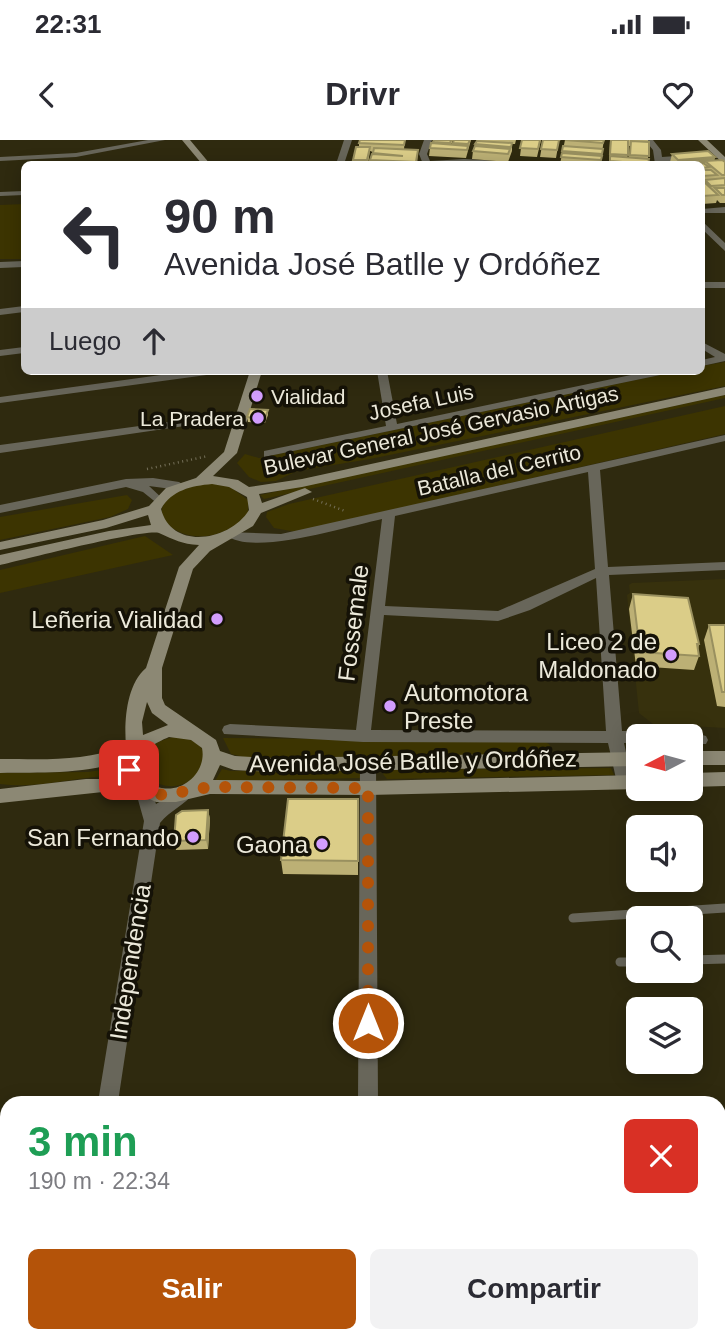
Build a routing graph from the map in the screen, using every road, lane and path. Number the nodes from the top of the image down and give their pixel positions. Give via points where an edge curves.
1 (161, 140) edge
2 (186, 140) edge
3 (348, 140) edge
4 (428, 140) edge
5 (649, 140) edge
6 (702, 140) edge
7 (657, 150) junction
8 (694, 157) junction
9 (722, 158) edge
10 (0, 159) edge
11 (204, 161) edge
12 (341, 161) edge
13 (426, 161) edge
14 (659, 161) edge
15 (666, 161) edge
16 (21, 193) edge
17 (0, 194) edge
18 (725, 210) edge
19 (705, 211) edge
20 (705, 227) edge
21 (725, 248) edge
22 (21, 264) edge
23 (0, 265) edge
24 (705, 285) edge
25 (725, 285) edge
26 (21, 309) edge
27 (0, 312) edge
28 (705, 347) edge
29 (21, 350) edge
30 (0, 354) edge
31 (725, 358) edge
32 (705, 362) edge
33 (184, 375) edge
34 (255, 375) edge
35 (383, 375) edge
36 (646, 375) edge
37 (725, 391) edge
38 (0, 400) edge
39 (725, 402) edge
40 (242, 415) junction
41 (391, 428) junction
42 (725, 438) edge
43 (315, 444) junction
44 (0, 449) edge
45 (230, 453) junction
46 (268, 454) dead end
47 (594, 468) junction
48 (145, 469) dead end
49 (333, 476) junction
50 (201, 480) junction
51 (126, 483) junction
52 (178, 486) junction
53 (245, 489) junction
54 (299, 494) junction
55 (156, 505) junction
56 (0, 509) edge
57 (389, 514) junction
58 (253, 517) junction
59 (363, 520) junction
60 (164, 531) junction
61 (226, 537) junction
62 (281, 538) junction
63 (0, 546) edge
64 (0, 560) edge
65 (725, 566) edge
66 (186, 567) junction
67 (603, 572) junction
68 (376, 610) junction
69 (154, 668) junction
70 (230, 730) dead end
71 (194, 734) junction
72 (614, 735) junction
73 (626, 735) edge
74 (363, 736) junction
75 (135, 750) junction
76 (214, 756) junction
77 (704, 758) edge
78 (725, 758) edge
79 (618, 759) junction
80 (626, 759) edge
81 (368, 763) junction
82 (0, 766) edge
83 (626, 772) edge
84 (725, 779) edge
85 (704, 780) edge
86 (626, 782) edge
87 (141, 788) junction
88 (368, 788) junction
89 (187, 791) junction
90 (0, 796) edge
91 (152, 821) junction
92 (725, 908) edge
93 (573, 918) dead end
94 (703, 960) edge
95 (725, 960) edge
96 (620, 962) dead end
97 (626, 962) edge
98 (109, 1096) edge
99 (368, 1096) edge

1 - 10 street via 76,155
2 - 11 main road
3 - 12 street
4 - 13 street via 423,154
5 - 7 street
6 - 9 main road
7 - 8 street
7 - 14 street
8 - 9 street
8 - 15 street
16 - 17 street
18 - 19 street
20 - 21 street
22 - 23 street
24 - 25 street
26 - 27 street
28 - 31 street
29 - 30 street
31 - 32 street
33 - 38 street
34 - 40 main road
35 - 41 street
36 - 41 street, Josefa Luis
37 - 49 main road, Bulevar General José Gervasio Artigas
39 - 54 main road, Bulevar General José Gervasio Artigas
40 - 44 street
40 - 45 main road
41 - 43 street, Josefa Luis
42 - 47 street, Batalla del Cerrito
43 - 46 street, Josefa Luis
43 - 49 path
45 - 48 path
45 - 50 main road
45 - 53 main road via 232,469
47 - 57 street, Batalla del Cerrito
47 - 67 street
49 - 53 main road, Bulevar General José Gervasio Artigas
50 - 52 main road
50 - 53 main road
51 - 52 street
51 - 55 street via 147,489
51 - 56 street
52 - 55 main road
53 - 58 main road via 255,500
54 - 58 main road, Bulevar General José Gervasio Artigas
54 - 59 path
55 - 60 main road via 154,516
55 - 63 main road via 106,524
57 - 59 street, Batalla del Cerrito
57 - 68 street, Fossemale
58 - 61 main road
58 - 62 street
59 - 62 street, Batalla del Cerrito
60 - 61 main road via 186,540
60 - 64 main road via 109,535
60 - 66 main road
61 - 62 street, Batalla del Cerrito
61 - 66 main road via 205,548
65 - 67 street
66 - 69 main road
67 - 68 street via 498,616
67 - 72 street
68 - 74 street, Fossemale
69 - 71 main road via 158,709
69 - 75 main road via 145,679 133,722
70 - 74 street
71 - 75 main road via 168,731
71 - 76 main road via 211,747
72 - 73 street
72 - 74 street
72 - 79 street
75 - 82 main road via 97,763
75 - 87 main road via 129,770
76 - 81 main road, Avenida José Batlle y Ordóñez via 251,765
76 - 89 main road via 208,776
77 - 78 main road
79 - 80 main road, Avenida José Batlle y Ordóñez
79 - 81 main road, Avenida José Batlle y Ordóñez
79 - 83 street
81 - 88 street
84 - 85 main road
86 - 88 main road, Avenida José Batlle y Ordóñez
87 - 89 main road via 163,795
87 - 90 main road via 85,784
87 - 91 street, Independencia
88 - 89 main road, Avenida José Batlle y Ordóñez via 210,787
88 - 99 street
89 - 91 street
91 - 98 street, Independencia
92 - 93 lane
94 - 95 lane
96 - 97 lane

